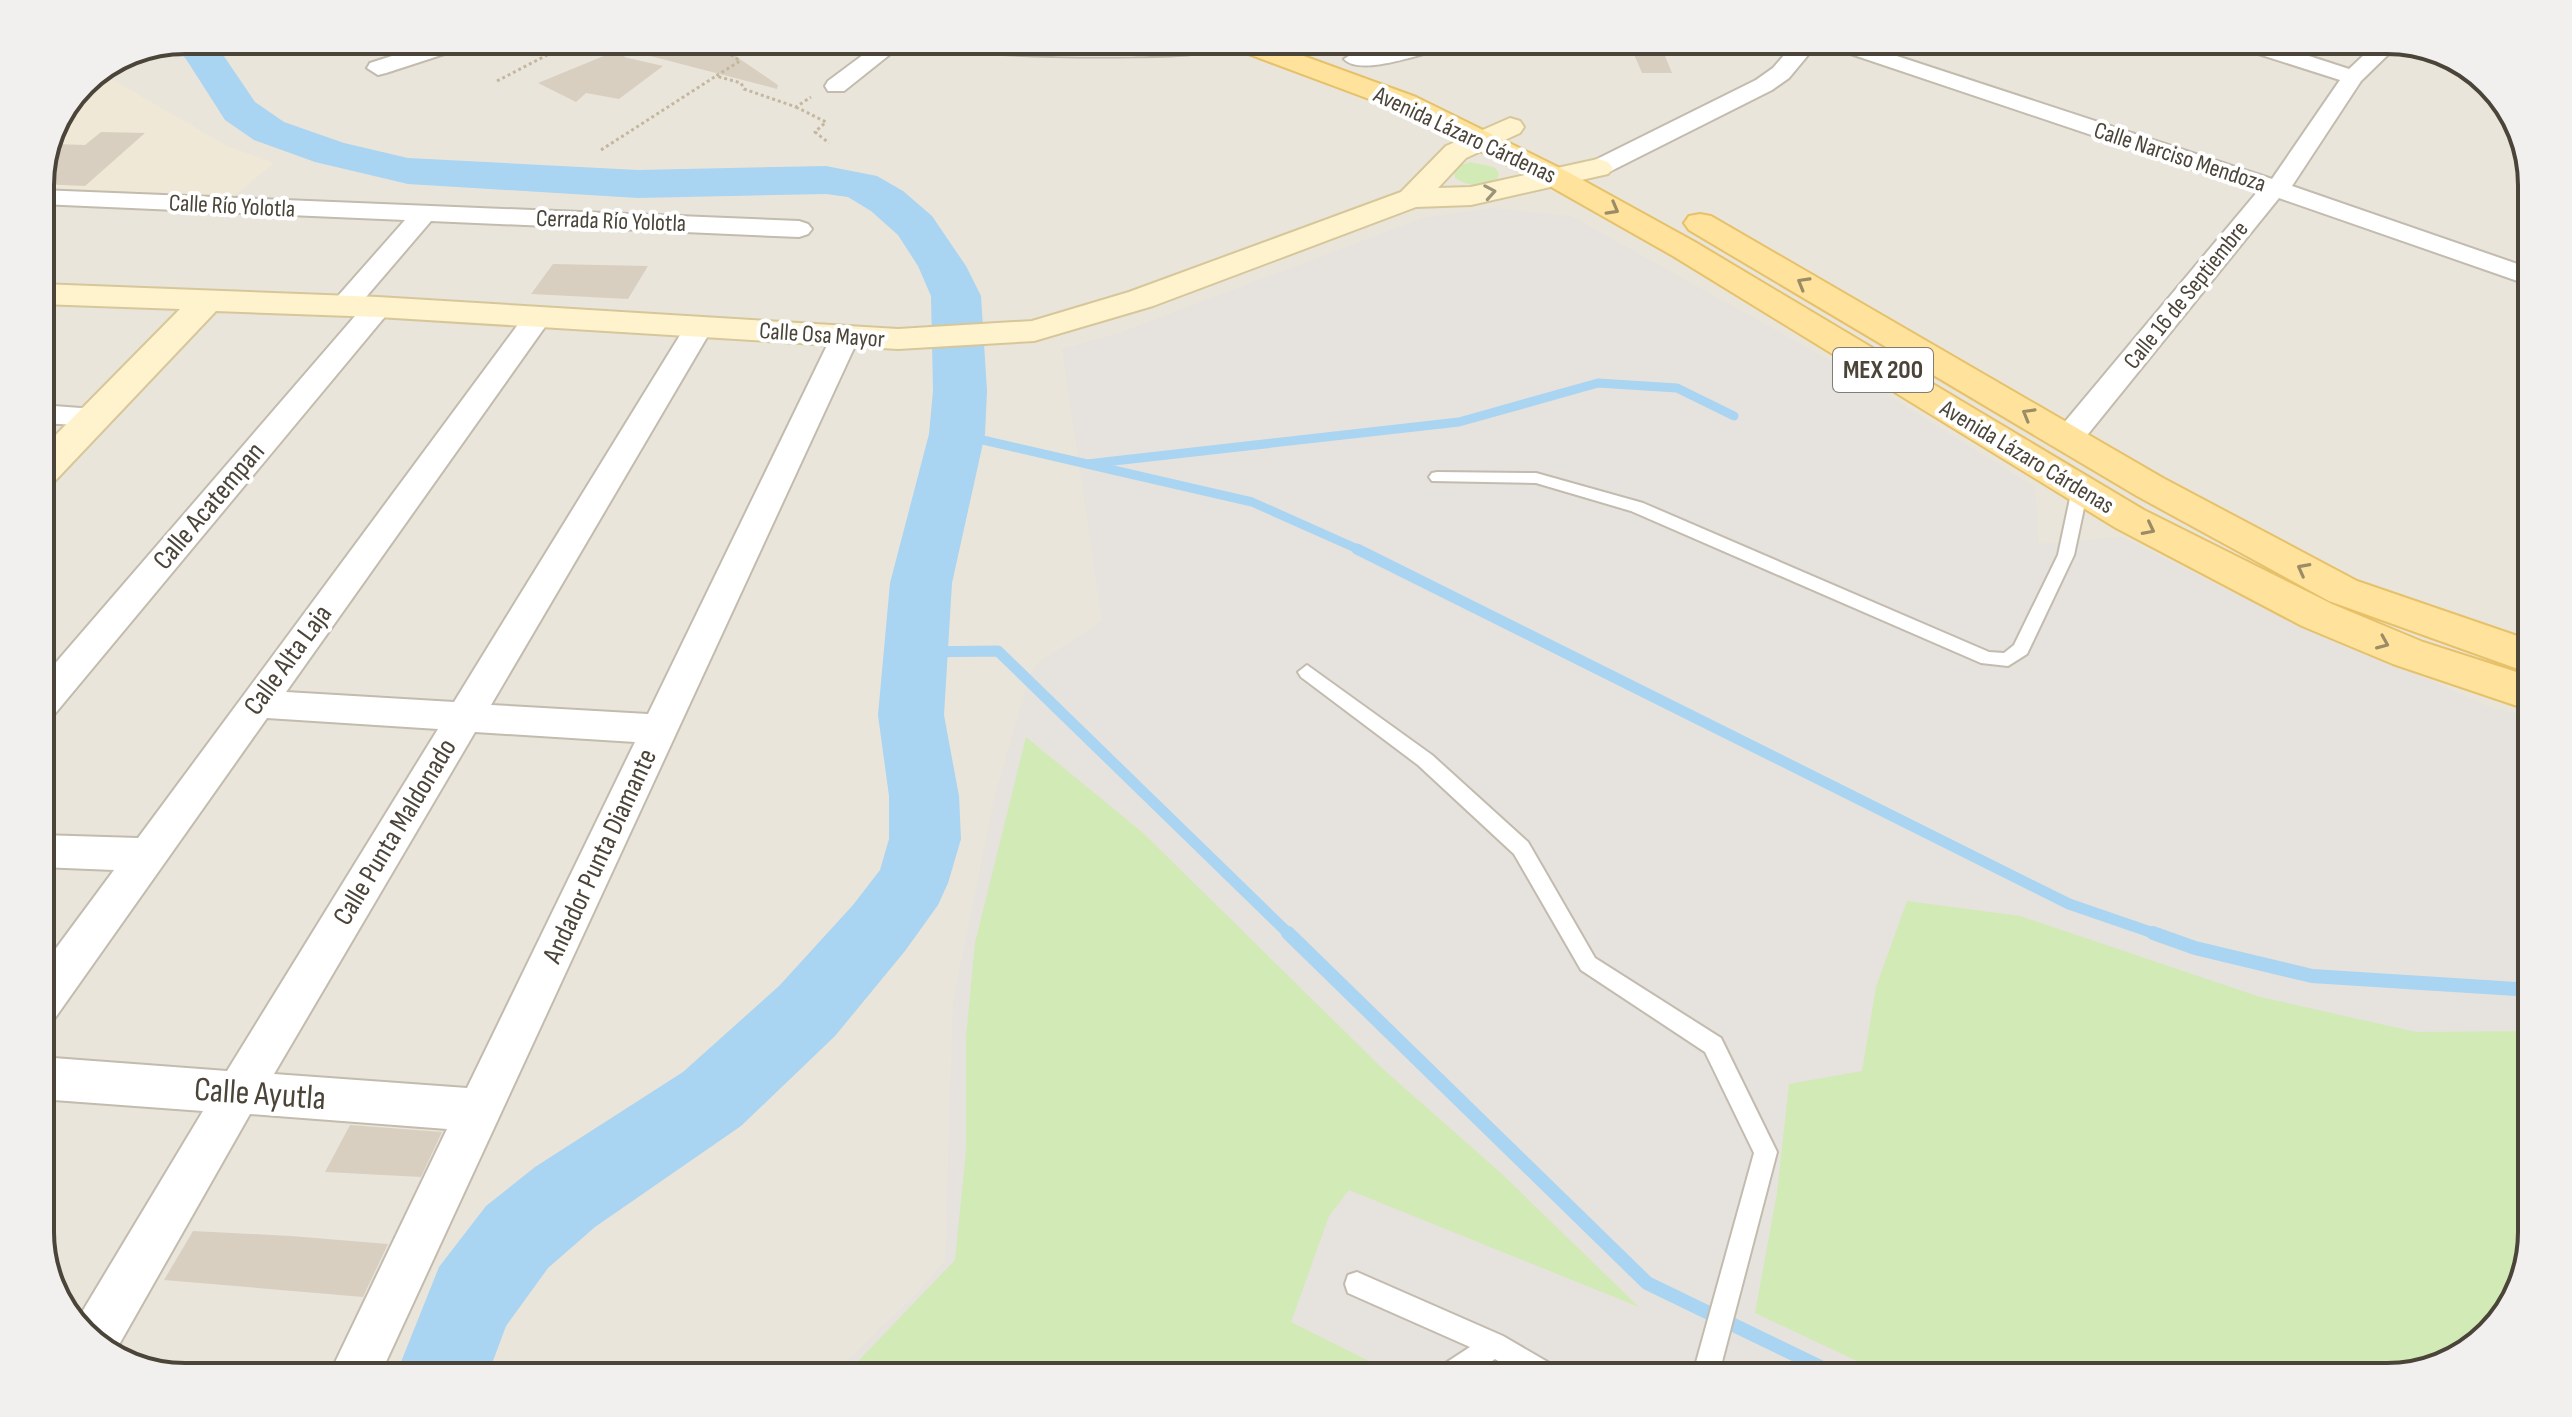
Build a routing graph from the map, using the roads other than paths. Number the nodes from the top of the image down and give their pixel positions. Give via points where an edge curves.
1 (421, 54) edge
2 (878, 54) edge
3 (1274, 54) edge
4 (1342, 54) edge
5 (1403, 54) edge
6 (1797, 54) edge
7 (1868, 54) edge
8 (2282, 54) edge
9 (2377, 54) edge
10 (1355, 59) junction
11 (378, 68) dead end
12 (2353, 77) junction
13 (836, 86) road end
14 (1494, 134) junction
15 (1598, 168) junction
16 (1557, 178) junction
17 (2274, 188) junction
18 (54, 198) edge
19 (1412, 198) junction
20 (423, 215) junction
21 (799, 229) dead end
22 (2518, 273) edge
23 (54, 294) edge
24 (208, 300) junction
25 (344, 305) junction
26 (378, 307) junction
27 (538, 317) junction
28 (699, 327) junction
29 (846, 335) junction
30 (54, 415) edge
31 (98, 417) junction
32 (2069, 437) junction
33 (54, 460) edge
34 (1437, 477) dead end
35 (2080, 489) junction
36 (2518, 653) edge
37 (1307, 672) dead end
38 (54, 689) edge
39 (2518, 689) edge
40 (256, 704) junction
41 (464, 717) junction
42 (660, 729) junction
43 (54, 852) edge
44 (147, 855) junction
45 (54, 985) edge
46 (54, 1079) edge
47 (239, 1092) junction
48 (479, 1110) junction
49 (1357, 1284) dead end
50 (99, 1331) edge
51 (1494, 1345) junction
52 (360, 1363) edge
53 (1468, 1363) edge
54 (1525, 1363) edge
55 (1709, 1363) edge

1 - 11 street
2 - 13 street
3 - 14 main road, Avenida Lázaro Cárdenas / MEX 200
4 - 10 main road, Avenida Lázaro Cárdenas / MEX 200
5 - 10 street
6 - 15 street via 1764,85
7 - 17 street, Calle Narciso Mendoza
8 - 12 street
9 - 12 street, Calle 16 de Septiembre
10 - 14 main road, Avenida Lázaro Cárdenas / MEX 200 via 1436,91
12 - 17 street, Calle 16 de Septiembre
14 - 15 main road, Avenida Lázaro Cárdenas / MEX 200
14 - 16 main road, Avenida Lázaro Cárdenas / MEX 200
14 - 19 main road, Calle Osa Mayor via 1456,152
15 - 16 main road, Calle Osa Mayor
32 -> 15 main road, Avenida Lázaro Cárdenas / MEX 200
19 -> 16 main road, Calle Osa Mayor via 1471,196
16 -> 35 main road, Avenida Lázaro Cárdenas / MEX 200 via 1698,257
17 - 22 street, Calle Narciso Mendoza
17 - 32 street, Calle 16 de Septiembre
18 - 20 street, Calle Río Yolotla
19 - 29 main road, Calle Osa Mayor via 1141,299 1034,331 898,339
20 - 21 street, Cerrada Río Yolotla
20 - 25 street
23 - 24 main road, Calle Osa Mayor
24 - 25 main road, Calle Osa Mayor
24 - 31 main road
25 - 26 main road, Calle Osa Mayor
26 - 27 main road, Calle Osa Mayor
26 - 38 street, Calle Acatempan
27 - 28 main road, Calle Osa Mayor
27 - 40 street, Calle Alta Laja
28 - 29 main road, Calle Osa Mayor
28 - 41 street, Calle Punta Maldonado
29 - 42 street, Andador Punta Diamante
30 - 31 street
31 - 33 main road
36 -> 32 main road, Avenida Lázaro Cárdenas / MEX 200 via 2343,591
34 - 35 lane via 1536,478 1637,507 1987,658 2008,660 2021,649 2066,555
35 -> 39 main road, Avenida Lázaro Cárdenas / MEX 200 via 2317,615 2408,653
37 - 55 lane via 1425,760 1521,848 1588,964 1713,1045 1766,1152
40 - 41 street
40 - 44 street, Calle Alta Laja
41 - 42 street
41 - 47 street, Calle Punta Maldonado
42 - 48 street, Andador Punta Diamante
43 - 44 street
44 - 45 street, Calle Alta Laja
46 - 47 street, Calle Ayutla
47 - 48 street, Calle Ayutla
47 - 50 street, Calle Punta Maldonado
48 - 52 street, Andador Punta Diamante
49 - 51 lane
51 - 53 lane
51 - 54 lane

